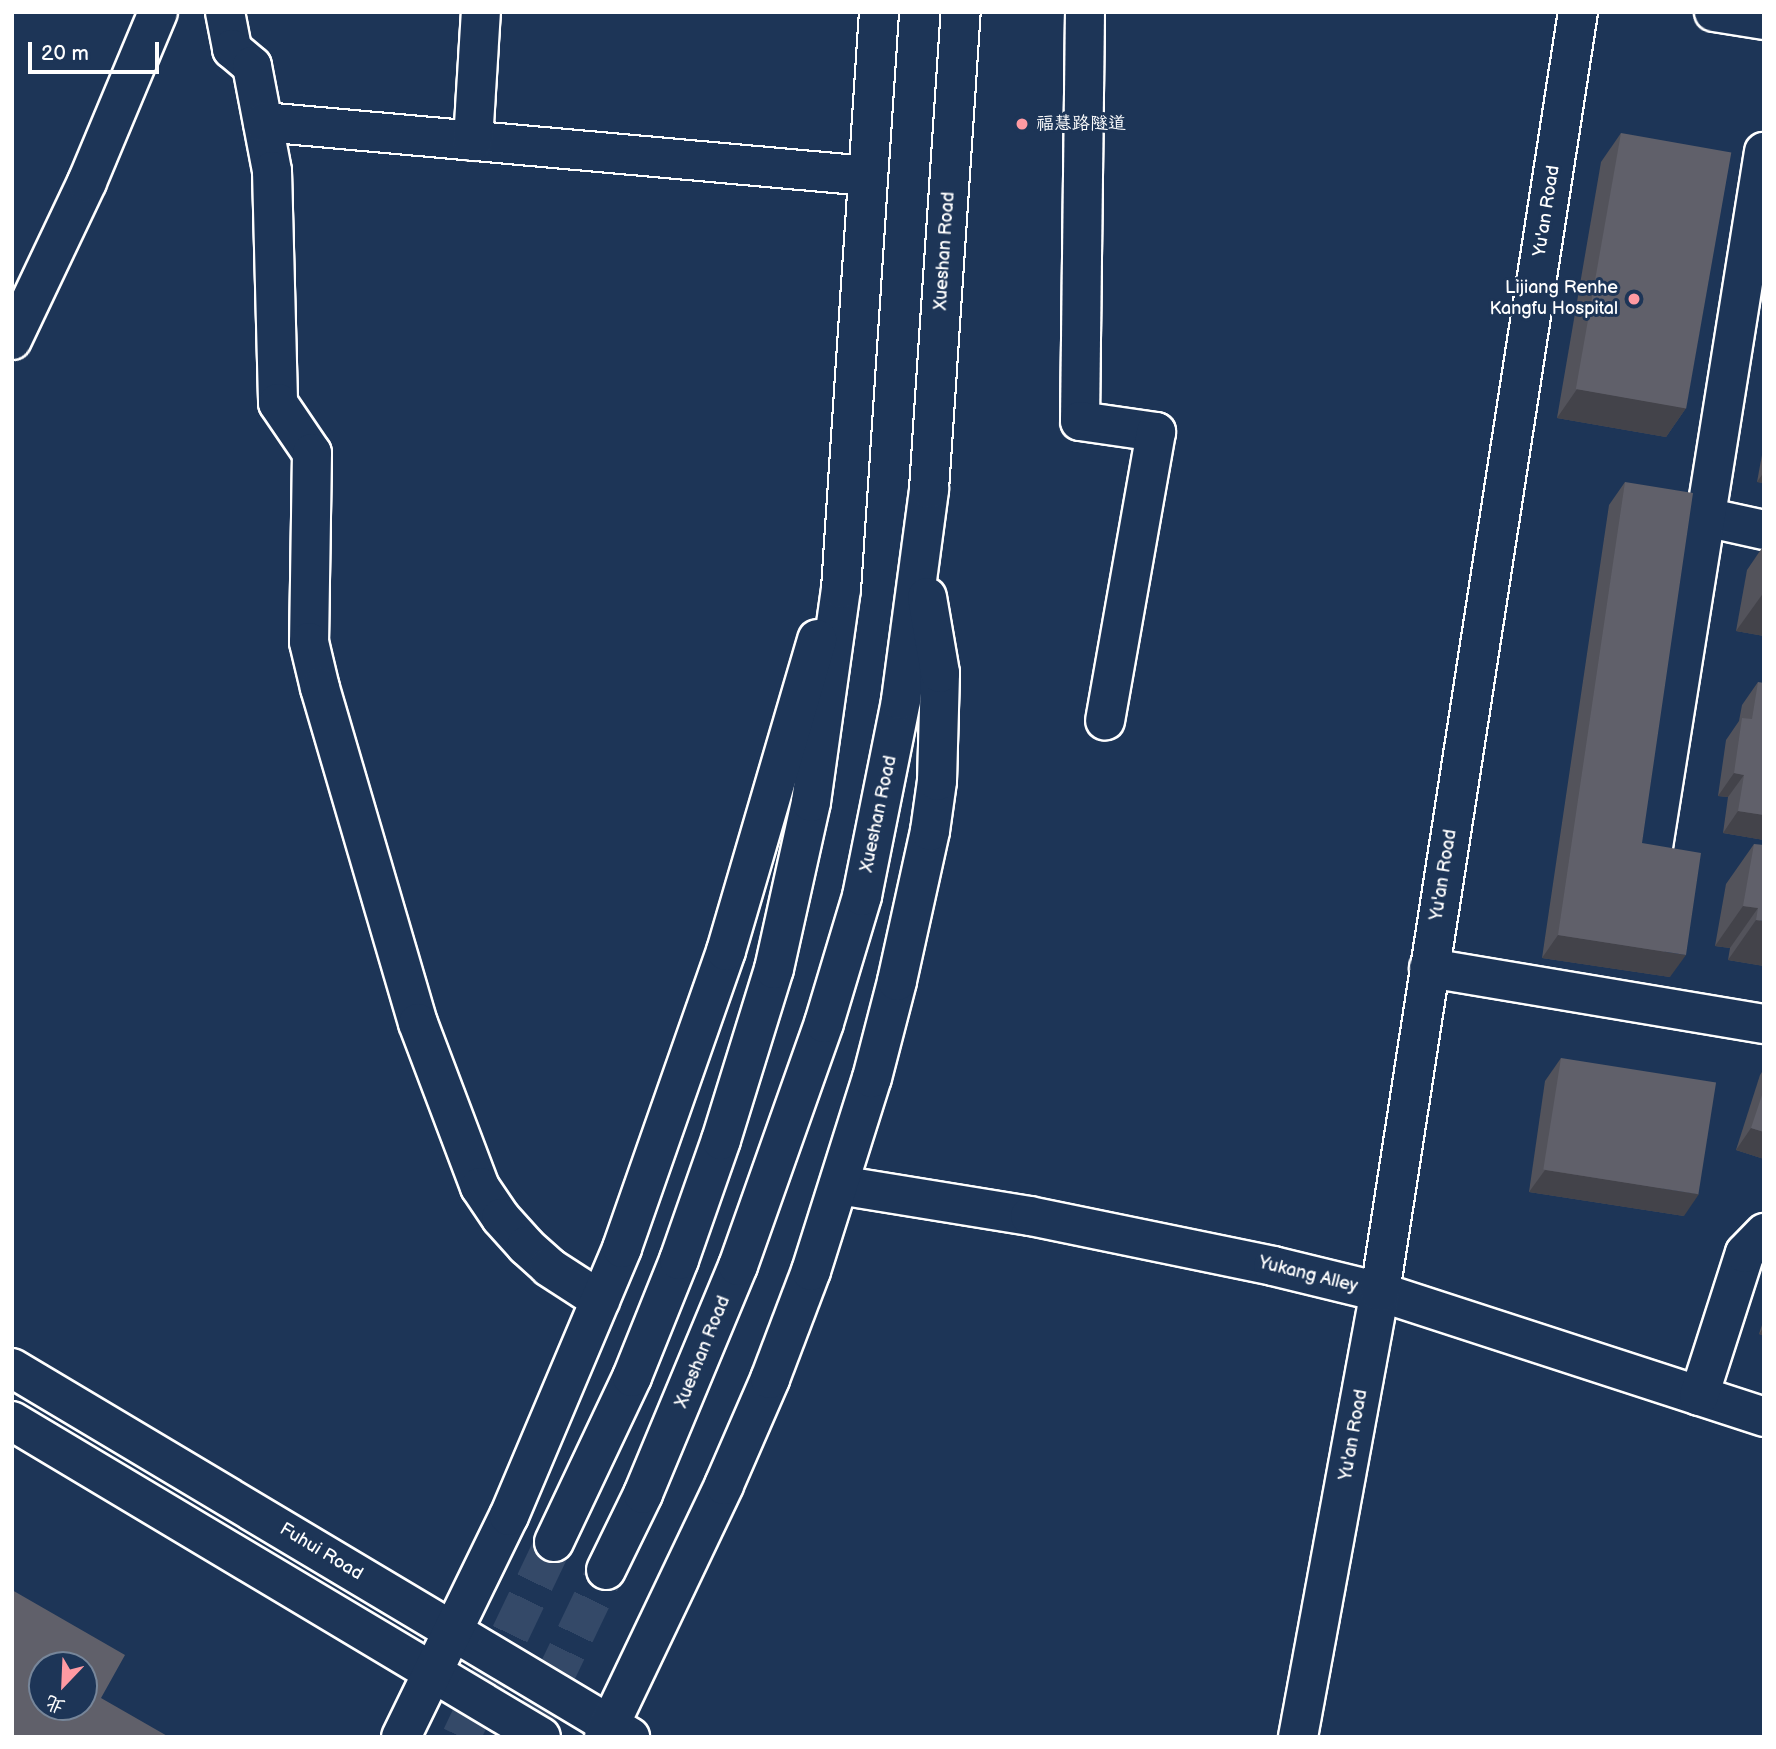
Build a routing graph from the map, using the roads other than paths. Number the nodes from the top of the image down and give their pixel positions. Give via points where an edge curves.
1 (158, 12) edge
2 (225, 12) edge
3 (481, 12) edge
4 (879, 12) edge
5 (961, 12) edge
6 (1085, 12) edge
7 (1578, 12) edge
8 (1714, 12) edge
9 (1764, 20) edge
10 (263, 122) junction
11 (473, 141) junction
12 (1764, 152) edge
13 (868, 176) junction
14 (12, 340) edge
15 (1705, 517) junction
16 (1764, 530) edge
17 (845, 539) junction
18 (921, 558) junction
19 (1105, 721) dead end
20 (1653, 847) edge
21 (1429, 968) junction
22 (1764, 1024) edge
23 (839, 1185) junction
24 (1764, 1233) edge
25 (1380, 1293) junction
26 (600, 1300) junction
27 (12, 1368) edge
28 (1699, 1396) junction
29 (1764, 1416) edge
30 (12, 1420) edge
31 (554, 1542) tunnel mouth
32 (606, 1570) tunnel mouth
33 (454, 1632) junction
34 (434, 1673) junction
35 (614, 1733) edge
36 (401, 1737) edge
37 (541, 1737) edge
38 (1298, 1737) edge

1 - 14 main road via 87,182
2 - 10 main road via 232,49 252,66
3 - 11 main road
4 - 13 main road
5 - 18 main road, Xueshan Road
6 - 19 main road via 1080,421 1156,432
7 - 21 main road, Yu'an Road
8 - 9 main road
10 - 11 main road
10 - 26 main road via 272,171 278,403 312,453 309,642 320,688 418,1023 480,1187 526,1246 557,1273
11 - 13 main road
12 - 15 main road
13 - 17 main road
15 - 16 main road
15 - 20 main road
17 - 26 main road via 726,951 676,1100
17 - 31 main road via 816,775 774,969 679,1260 632,1377
18 - 23 main road via 940,673 937,781 897,981
18 - 32 main road, Xueshan Road via 884,798 862,896 824,1023 733,1279
21 - 22 main road
21 - 25 main road, Yu'an Road
23 - 25 main road, Yukang Alley via 1166,1241
23 - 35 main road via 770,1379
24 - 28 main road via 1745,1253
25 - 28 main road, Yukang Alley
25 - 38 main road, Yu'an Road
26 - 33 main road
27 - 33 main road, Fuhui Road
28 - 29 main road, Yukang Alley
30 - 34 main road
33 - 34 main road
33 - 35 main road, Fuhui Road
34 - 36 main road
34 - 37 main road

